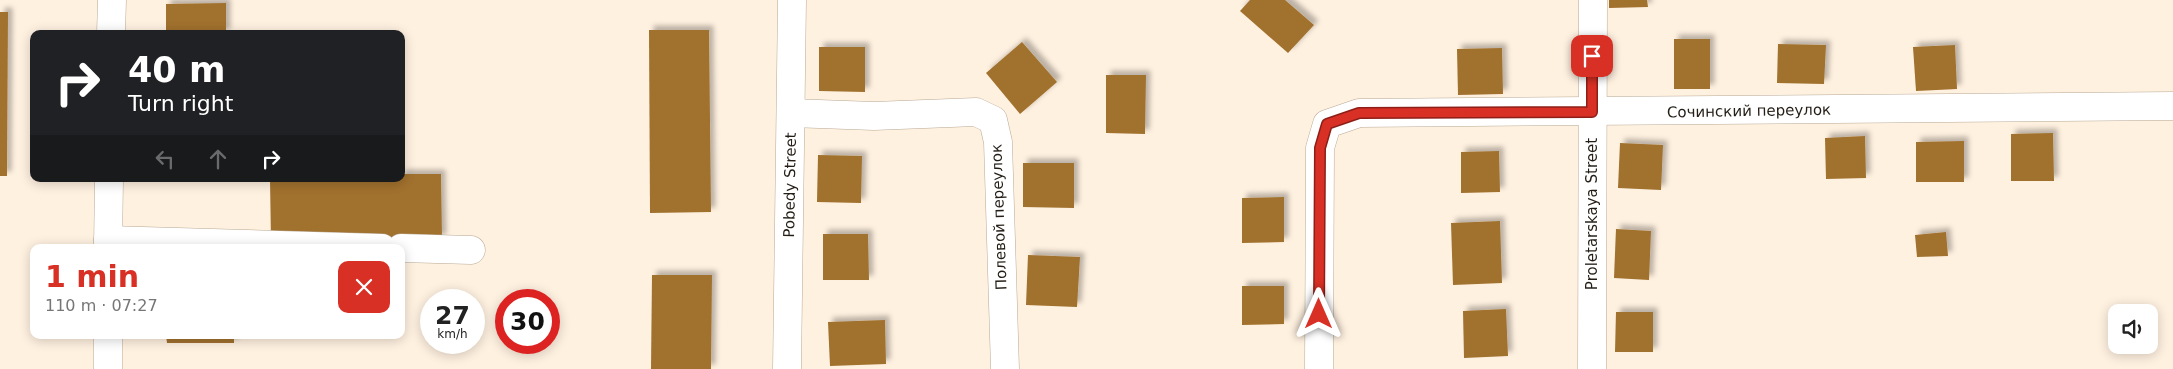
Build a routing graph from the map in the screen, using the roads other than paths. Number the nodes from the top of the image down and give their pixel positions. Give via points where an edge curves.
1 (112, 0) edge
2 (792, 0) edge
3 (1593, 0) edge
4 (111, 30) edge
5 (2173, 106) edge
6 (1592, 112) junction
7 (790, 114) junction
8 (109, 182) edge
9 (108, 244) edge
10 (405, 248) edge
11 (471, 250) dead end
12 (108, 339) edge
13 (108, 369) edge
14 (787, 369) edge
15 (1005, 369) edge
16 (1319, 369) edge
17 (1592, 369) edge

1 - 4 street
2 - 7 street, Pobedy Street
3 - 6 street, Proletarskaya Street
5 - 6 street, Сочинский переулок
6 - 16 street, Сочинский переулок via 1359,113 1327,124 1320,148
6 - 17 street, Proletarskaya Street
7 - 14 street, Pobedy Street
7 - 15 street, Полевой переулок via 874,116 976,112 993,120 998,142
8 - 9 street
10 - 11 street
12 - 13 street

